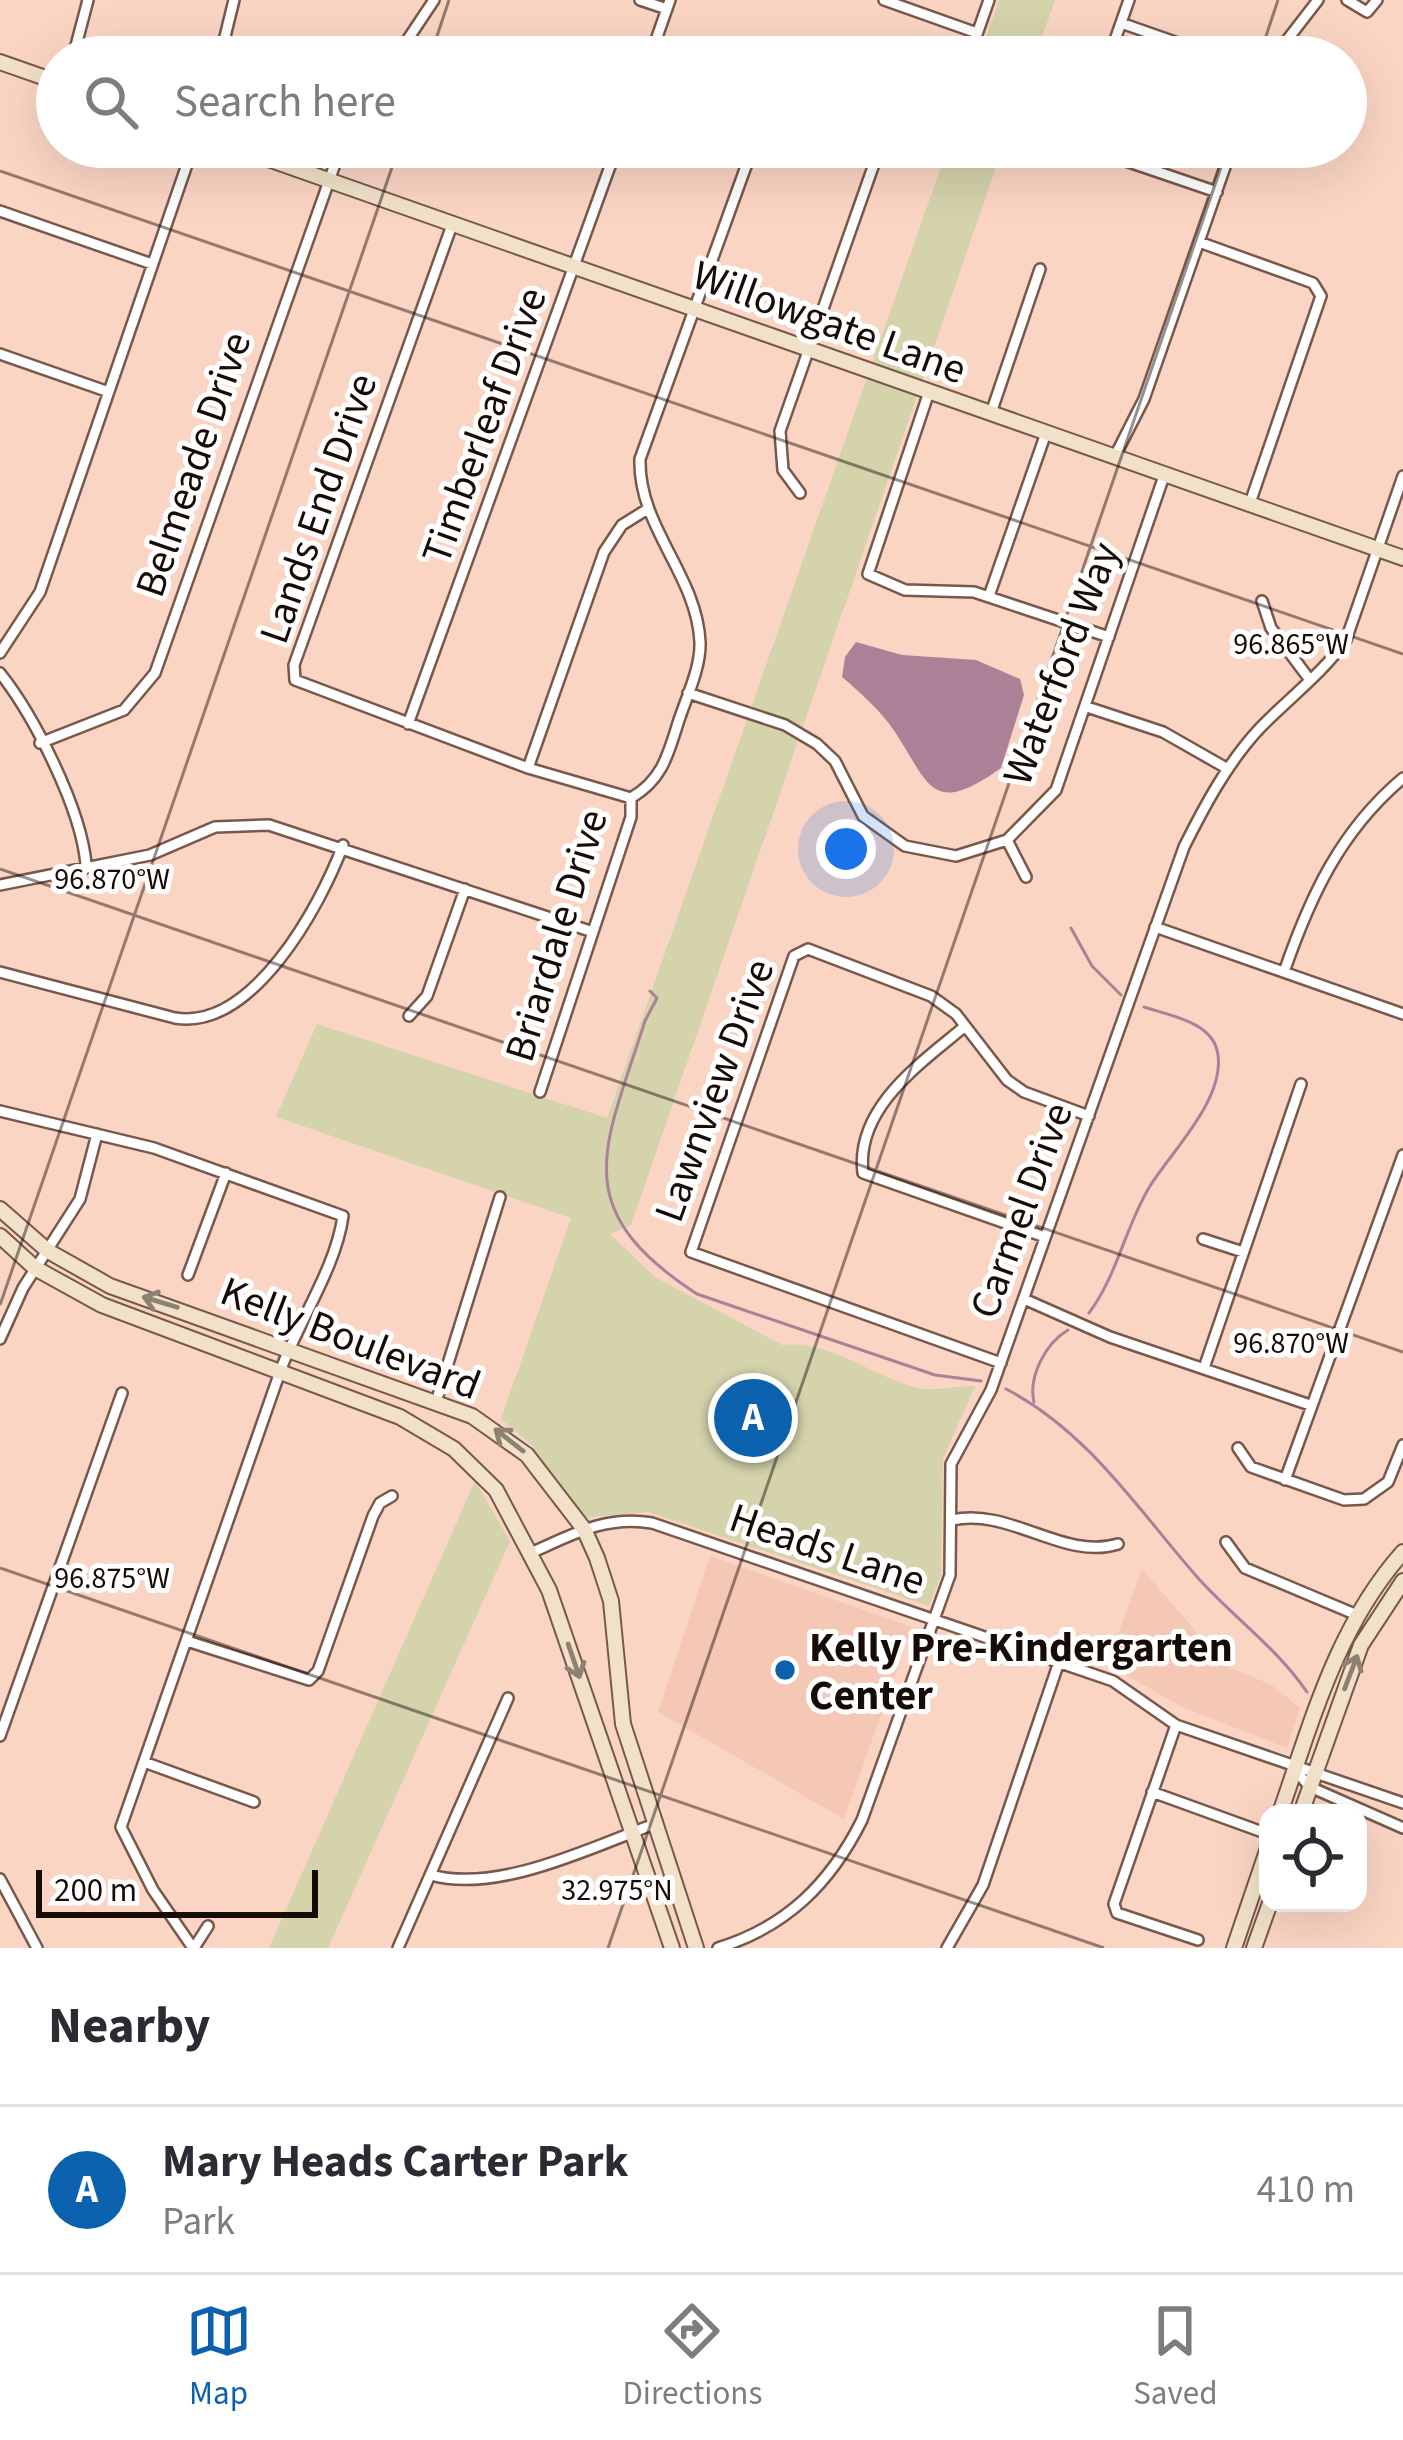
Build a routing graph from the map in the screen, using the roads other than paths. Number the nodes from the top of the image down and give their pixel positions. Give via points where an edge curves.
1 (88, 0) edge
2 (234, 0) edge
3 (434, 0) edge
4 (640, 0) edge
5 (884, 0) edge
6 (989, 0) edge
7 (1129, 0) edge
8 (1318, 0) edge
9 (1348, 0) edge
10 (1377, 0) edge
11 (668, 4) edge
12 (1120, 23) junction
13 (977, 33) junction
14 (79, 36) edge
15 (225, 36) edge
16 (410, 36) edge
17 (657, 36) edge
18 (976, 36) edge
19 (1116, 36) edge
20 (1157, 36) edge
21 (1290, 36) edge
22 (0, 62) edge
23 (36, 75) edge
24 (186, 168) edge
25 (293, 168) edge
26 (332, 168) edge
27 (610, 168) edge
28 (746, 168) edge
29 (876, 168) edge
30 (1146, 168) edge
31 (1225, 168) edge
32 (327, 180) junction
33 (1216, 192) junction
34 (0, 212) edge
35 (452, 225) junction
36 (1199, 242) junction
37 (152, 264) junction
38 (576, 266) junction
39 (1040, 268) dead end
40 (696, 307) junction
41 (807, 351) junction
42 (0, 354) edge
43 (106, 392) junction
44 (929, 392) junction
45 (991, 413) junction
46 (1046, 433) junction
47 (1114, 457) junction
48 (1165, 473) junction
49 (1403, 476) edge
50 (800, 493) dead end
51 (1250, 503) junction
52 (646, 510) junction
53 (1378, 549) junction
54 (1403, 558) edge
55 (989, 596) junction
56 (1262, 601) dead end
57 (1109, 637) junction
58 (0, 653) edge
59 (0, 673) edge
60 (1310, 680) junction
61 (688, 693) junction
62 (1087, 707) junction
63 (408, 724) junction
64 (40, 743) junction
65 (528, 768) junction
66 (1228, 769) junction
67 (1403, 778) edge
68 (631, 798) junction
69 (1007, 840) junction
70 (343, 845) junction
71 (86, 864) junction
72 (1026, 878) dead end
73 (0, 885) edge
74 (465, 889) junction
75 (1155, 927) junction
76 (593, 932) junction
77 (0, 972) edge
78 (1284, 972) junction
79 (1403, 1014) edge
80 (409, 1016) dead end
81 (964, 1028) junction
82 (1301, 1084) dead end
83 (540, 1092) dead end
84 (0, 1112) edge
85 (1089, 1116) junction
86 (97, 1134) junction
87 (1403, 1154) edge
88 (226, 1173) junction
89 (500, 1197) dead end
90 (0, 1209) edge
91 (0, 1236) edge
92 (1046, 1237) junction
93 (1203, 1238) dead end
94 (47, 1251) junction
95 (1243, 1252) junction
96 (35, 1268) junction
97 (188, 1275) dead end
98 (1024, 1299) junction
99 (0, 1339) edge
100 (289, 1348) junction
101 (1000, 1363) junction
102 (1204, 1368) junction
103 (281, 1369) junction
104 (122, 1393) dead end
105 (436, 1402) junction
106 (1310, 1405) junction
107 (1403, 1445) edge
108 (1238, 1448) dead end
109 (1285, 1480) junction
110 (392, 1496) dead end
111 (952, 1520) junction
112 (584, 1529) junction
113 (1226, 1542) dead end
114 (1118, 1544) dead end
115 (533, 1552) junction
116 (1403, 1552) edge
117 (1403, 1581) edge
118 (1357, 1615) junction
119 (934, 1619) junction
120 (187, 1641) junction
121 (1059, 1662) junction
122 (508, 1698) dead end
123 (4, 1704) edge
124 (1176, 1725) junction
125 (0, 1736) edge
126 (144, 1762) junction
127 (1295, 1770) junction
128 (1313, 1779) junction
129 (1152, 1792) junction
130 (254, 1802) dead end
131 (1403, 1803) edge
132 (1283, 1804) edge
133 (1304, 1804) edge
134 (657, 1823) junction
135 (1403, 1828) edge
136 (1259, 1831) edge
137 (632, 1833) junction
138 (1259, 1874) edge
139 (430, 1876) junction
140 (0, 1879) edge
141 (1267, 1912) edge
142 (208, 1926) dead end
143 (1198, 1940) dead end
144 (38, 1948) edge
145 (194, 1948) edge
146 (398, 1948) edge
147 (672, 1948) edge
148 (697, 1948) edge
149 (718, 1948) edge
150 (946, 1948) edge
151 (1234, 1948) edge
152 (1254, 1948) edge

1 - 14 street
2 - 15 street
3 - 16 street
4 - 11 street
5 - 13 street
6 - 13 street
7 - 12 street
8 - 21 street
9 - 10 street via 1367,12
11 - 17 street
12 - 19 street
12 - 20 street
13 - 18 street
22 - 23 main road
24 - 37 street
25 - 32 main road, Willowgate Lane
26 - 32 street, Belmeade Drive
27 - 38 street, Timberleaf Drive
28 - 40 street
29 - 41 street
30 - 33 street
31 - 33 street
32 - 35 main road, Willowgate Lane
32 - 64 street, Belmeade Drive via 155,673 124,710
33 - 36 street
34 - 37 street
35 - 38 main road, Willowgate Lane
35 - 63 street, Lands End Drive via 295,665 295,680 309,690
36 - 47 street via 1144,399
36 - 51 street via 1313,283 1321,296
37 - 43 street
38 - 40 main road, Willowgate Lane
38 - 63 street, Timberleaf Drive
39 - 45 street
40 - 41 main road, Willowgate Lane
40 - 52 street via 640,459
41 - 44 main road, Willowgate Lane
41 - 50 street via 778,449
42 - 43 street
43 - 58 street via 40,592
44 - 45 main road, Willowgate Lane
44 - 55 street via 868,574 895,588
45 - 46 main road, Willowgate Lane
46 - 47 main road, Willowgate Lane
46 - 55 street
47 - 48 main road, Willowgate Lane
48 - 51 main road, Willowgate Lane
48 - 57 street, Waterford Way
49 - 53 street, Carmel Drive
51 - 53 main road, Willowgate Lane
52 - 61 street via 698,625
52 - 65 street via 622,525 604,552
53 - 54 main road, Willowgate Lane
53 - 60 street, Carmel Drive via 1346,640
55 - 57 street
56 - 60 street via 1270,628
57 - 62 street, Waterford Way
59 - 64 street
60 - 66 street, Carmel Drive
61 - 68 street via 664,767
61 - 69 street, Waterford Way via 817,744 835,760 863,816 905,846 956,856
62 - 66 street via 1163,732
62 - 69 street, Waterford Way via 1056,790
63 - 65 street, Lands End Drive
64 - 71 street via 80,827
65 - 68 street, Lands End Drive
66 - 75 street, Carmel Drive via 1184,847
67 - 78 street via 1330,860
68 - 76 street, Briardale Drive
69 - 72 street
70 - 71 street via 241,824 190,835 150,855
70 - 74 street
70 - 77 street via 308,919 227,1012 186,1020
71 - 73 street
74 - 76 street
74 - 80 street via 427,996
75 - 78 street
75 - 85 street, Carmel Drive
76 - 83 street, Briardale Drive
78 - 79 street
81 - 85 street via 1024,1093
81 - 92 street via 884,1100 863,1173
81 - 101 street, Lawnview Drive via 931,996 799,951 691,1252
82 - 95 street
84 - 86 street
85 - 92 street, Carmel Drive
86 - 88 street
86 - 94 street via 80,1199
87 - 106 street
88 - 97 street
88 - 100 street via 343,1216
89 - 105 street
90 - 94 main road, Kelly Boulevard
91 - 96 main road, Kelly Boulevard
92 - 98 street, Carmel Drive
93 - 95 street
94 - 96 street
100 -> 94 main road, Kelly Boulevard via 126,1292
95 - 102 street
96 - 99 street
96 - 103 main road, Kelly Boulevard via 101,1305
98 - 101 street, Carmel Drive
98 - 102 street
100 - 103 street
100 - 105 main road, Kelly Boulevard
101 - 111 street, Carmel Drive via 951,1464
102 - 106 street
103 - 115 main road, Kelly Boulevard via 400,1417 454,1449 496,1490
103 - 120 street
104 - 123 street
112 -> 105 main road, Kelly Boulevard via 513,1440
106 - 109 street
107 - 109 street via 1388,1482 1364,1499 1339,1500
108 - 109 street via 1244,1463
110 - 120 street via 373,1516 309,1680
111 - 114 street via 974,1515 1089,1548
111 - 119 street, Carmel Drive via 950,1575
112 - 115 street, Heads Lane
112 - 119 street, Heads Lane via 626,1518 652,1522
112 - 134 main road, Kelly Boulevard via 611,1601 623,1724
113 - 118 street via 1245,1568
115 -> 137 main road, Kelly Boulevard
116 - 118 main road
128 -> 117 main road via 1361,1645
118 - 127 main road
119 - 121 street, Heads Lane
119 - 149 street, Carmel Drive via 847,1850 787,1917
120 - 126 street
121 - 124 street, Heads Lane via 1113,1681
121 - 150 street via 982,1885
122 - 139 street
123 - 125 street
124 - 127 street, Heads Lane
124 - 129 street
126 - 130 street
126 - 145 street via 122,1832
127 - 128 street
127 - 132 main road
128 - 131 street
128 - 133 main road
128 - 135 street
129 - 136 street
129 - 143 street via 1114,1904 1118,1913
134 - 137 street
134 - 148 main road, Kelly Boulevard
137 - 139 street via 490,1880
137 - 147 main road, Kelly Boulevard
138 - 151 main road
139 - 146 street
140 - 144 street
141 - 152 main road
142 - 145 street

